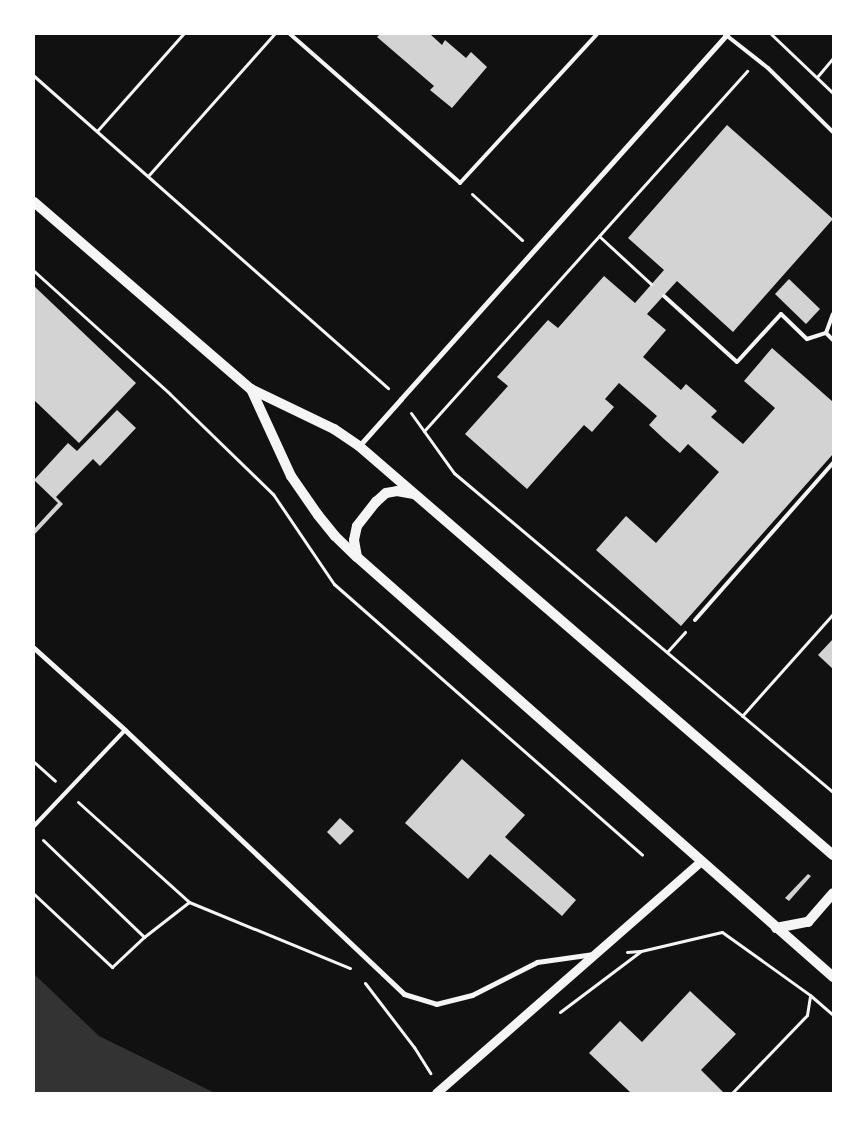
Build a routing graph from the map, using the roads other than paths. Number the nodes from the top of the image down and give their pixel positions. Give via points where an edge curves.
1 (290, 34) edge
2 (597, 34) edge
3 (726, 34) edge
4 (833, 132) edge
5 (34, 202) edge
6 (664, 296) dead end
7 (833, 314) edge
8 (826, 333) junction
9 (833, 340) edge
10 (251, 389) junction
11 (401, 399) joint
12 (359, 446) junction
13 (833, 463) edge
14 (415, 494) junction
15 (357, 557) junction
16 (695, 620) dead end
17 (34, 648) edge
18 (125, 730) junction
19 (34, 826) edge
20 (833, 855) edge
21 (701, 861) junction
22 (833, 893) edge
23 (776, 928) junction
24 (596, 954) junction
25 (833, 977) edge
26 (438, 1092) edge

1 - 2 lane via 460,183
3 - 4 lane
3 - 11 street
5 - 10 main road
6 - 8 lane via 736,362 781,314 807,339
7 - 8 lane
8 - 9 lane
10 - 12 main road via 334,429
10 - 15 main road via 292,476 318,516
11 - 12 street
12 - 14 main road
13 - 16 lane
14 - 15 main road via 397,491 376,502 357,526 354,540
14 - 20 main road
15 - 21 main road
17 - 18 street
18 - 19 lane
18 - 24 street via 404,994 436,1004 472,995 537,962
21 - 23 main road
21 - 24 street
22 - 23 main road via 808,922
23 - 25 main road
24 - 26 street

